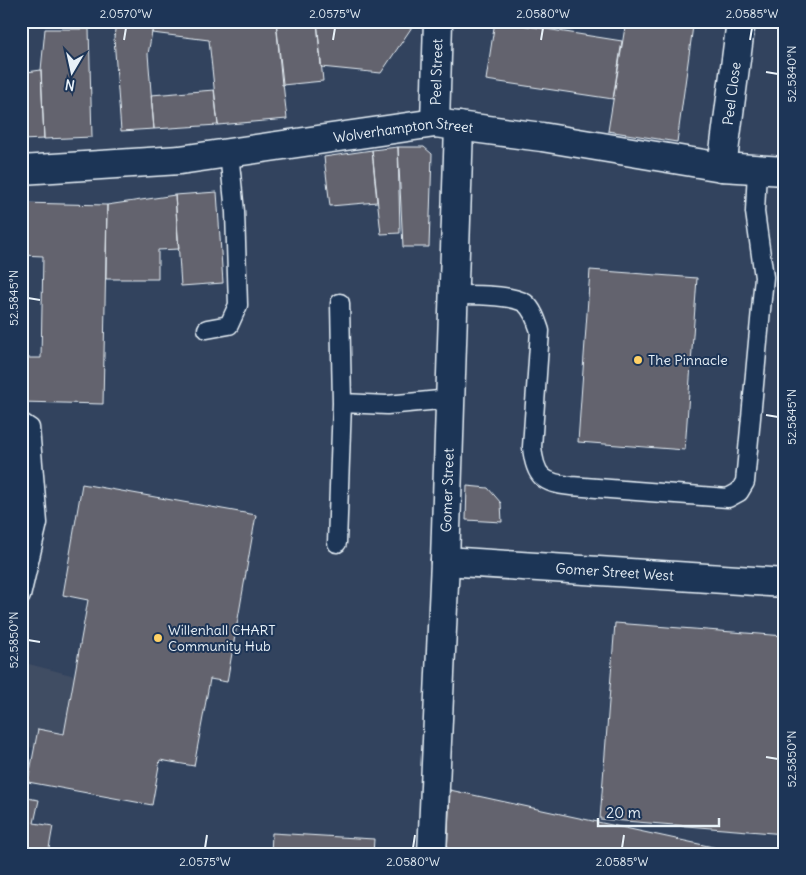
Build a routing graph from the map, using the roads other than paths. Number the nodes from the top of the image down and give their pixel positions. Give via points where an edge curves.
1 (438, 21) edge
2 (741, 21) edge
3 (447, 125) junction
4 (229, 153) junction
5 (722, 167) junction
6 (757, 169) junction
7 (21, 170) edge
8 (785, 171) edge
9 (453, 294) junction
10 (340, 303) dead end
11 (207, 329) dead end
12 (450, 400) junction
13 (342, 403) junction
14 (21, 422) edge
15 (337, 542) dead end
16 (445, 561) junction
17 (785, 583) edge
18 (21, 596) edge
19 (432, 854) edge

1 - 3 street, Peel Street
2 - 5 street, Peel Close
3 - 4 street, Wolverhampton Street
3 - 5 street, Wolverhampton Street
3 - 9 street, Gomer Street
4 - 7 street, Wolverhampton Street via 180,160
4 - 11 lane via 235,212 238,305 229,325
5 - 6 street, Wolverhampton Street
6 - 8 street, Wolverhampton Street
6 - 9 lane via 755,212 764,277 745,482 739,492 728,498 572,486 543,479 534,466 532,447 540,331 535,316 525,303 491,295
9 - 12 street, Gomer Street
10 - 13 lane
12 - 13 lane via 387,405
12 - 16 street, Gomer Street
13 - 15 lane
14 - 18 lane via 30,428 38,522
16 - 17 street, Gomer Street West
16 - 19 street, Gomer Street

